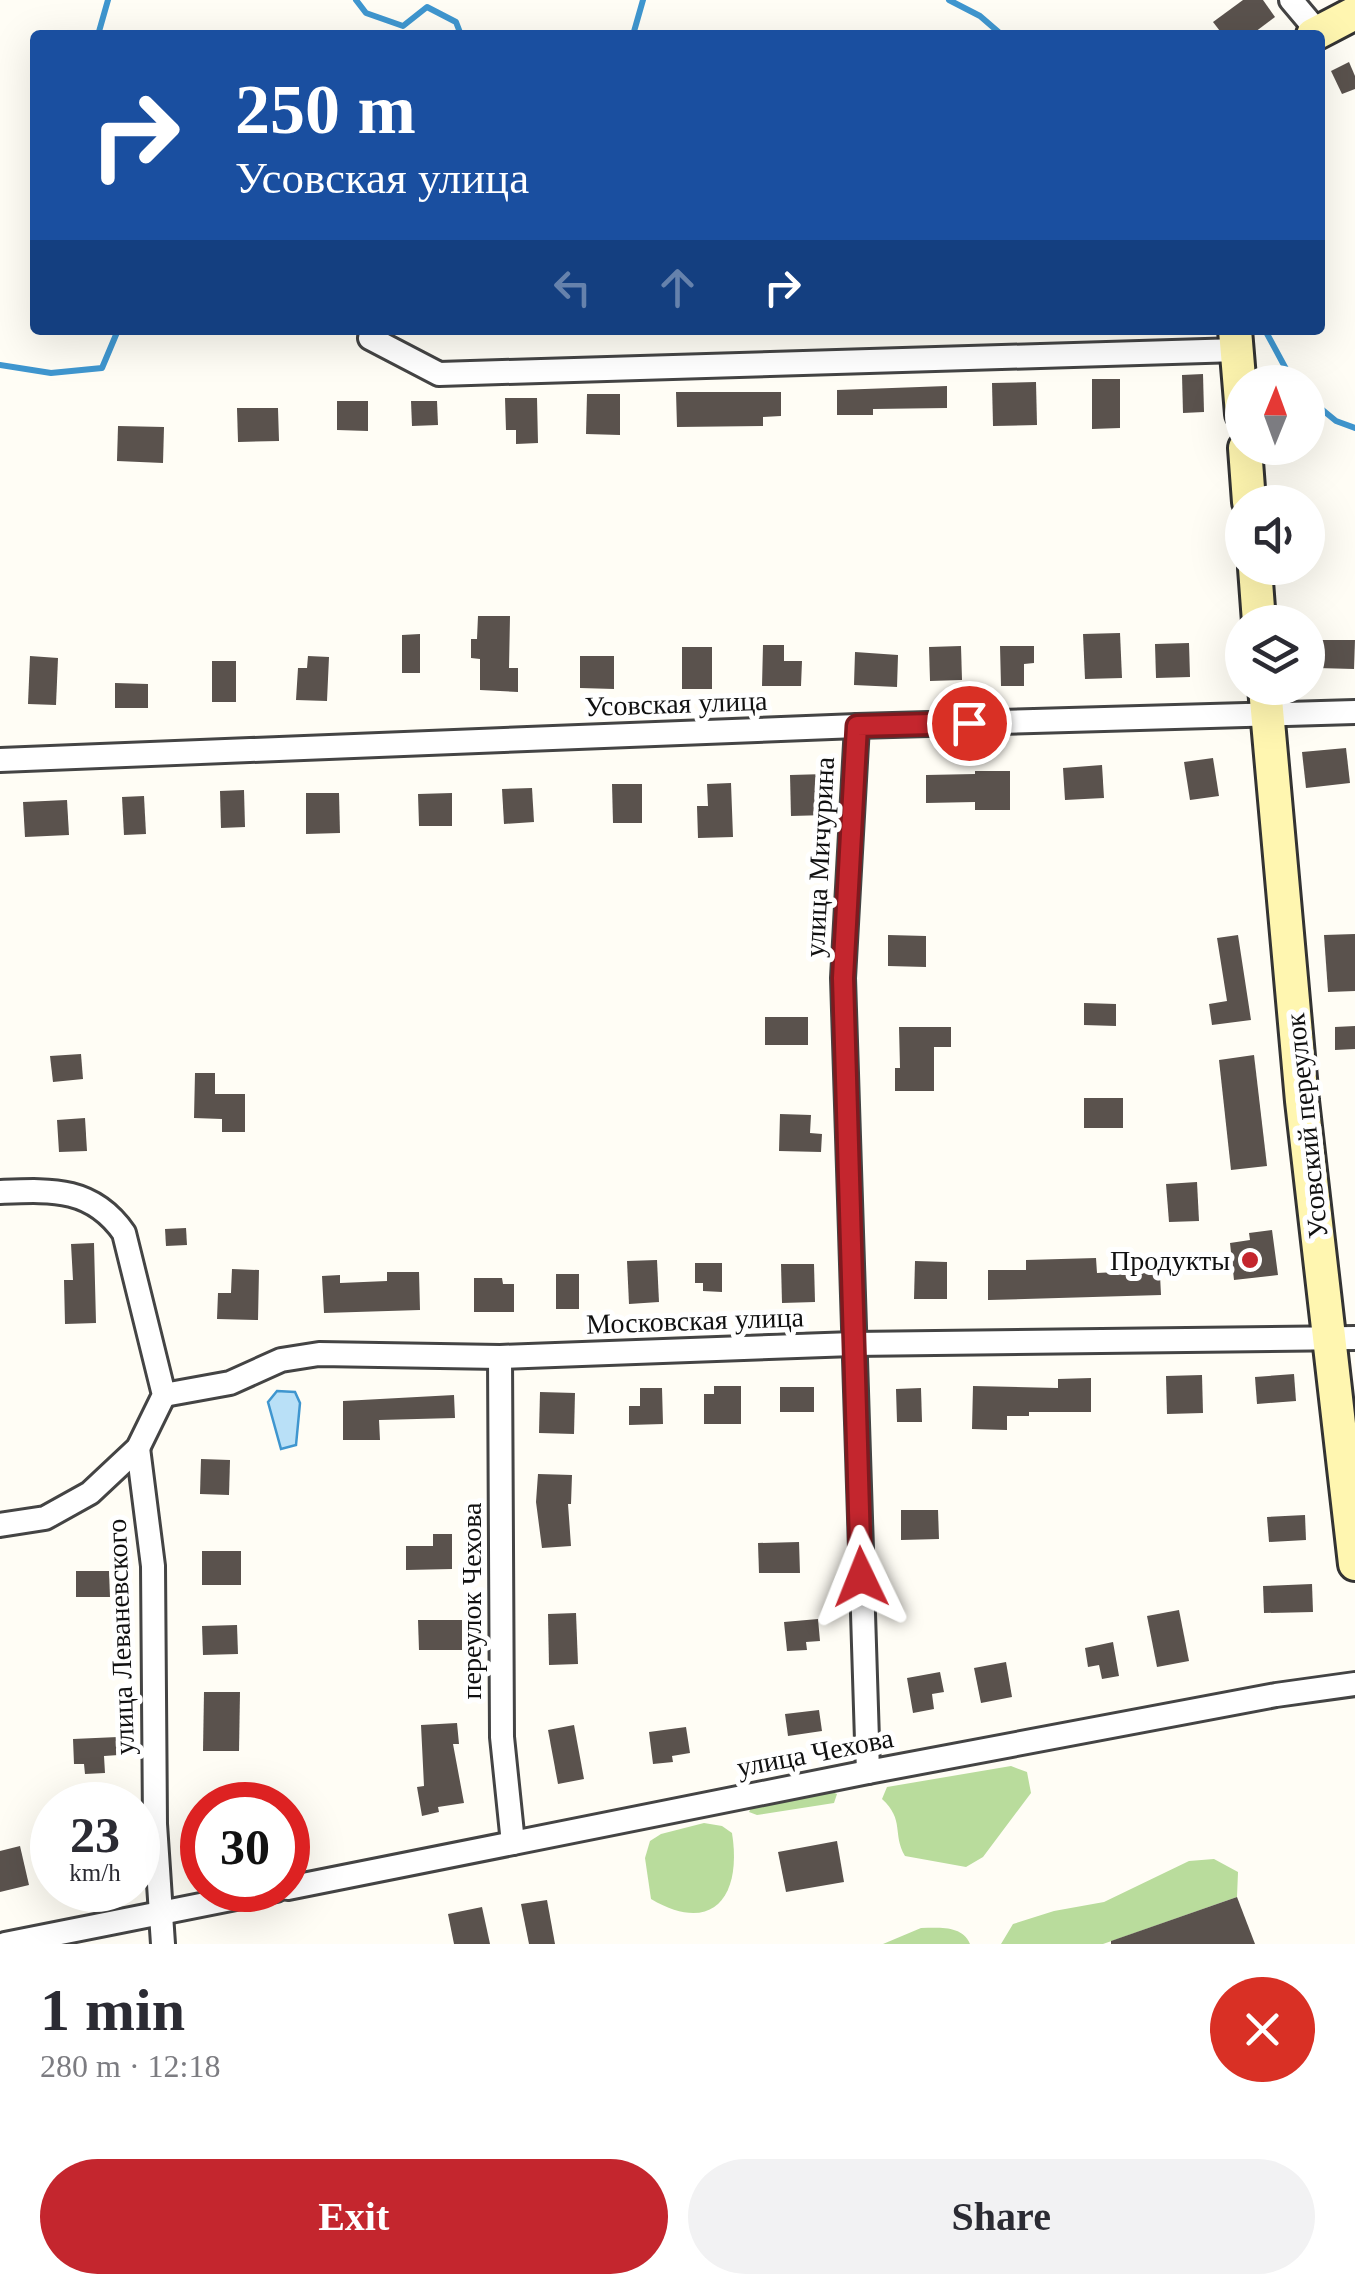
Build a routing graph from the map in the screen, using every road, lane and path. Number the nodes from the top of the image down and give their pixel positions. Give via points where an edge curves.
1 (1291, 0) edge
2 (1355, 13) edge
3 (1314, 30) edge
4 (1322, 30) edge
5 (370, 338) dead end
6 (1236, 340) edge
7 (1238, 365) edge
8 (1225, 704) edge
9 (1266, 705) edge
10 (1298, 705) edge
11 (1355, 712) edge
12 (857, 726) junction
13 (0, 760) edge
14 (0, 1192) edge
15 (1342, 1339) edge
16 (853, 1344) junction
17 (500, 1357) junction
18 (164, 1396) junction
19 (138, 1448) junction
20 (0, 1525) edge
21 (1355, 1564) edge
22 (1355, 1684) edge
23 (868, 1772) junction
24 (513, 1843) junction
25 (310, 1884) edge
26 (180, 1909) edge
27 (161, 1913) junction
28 (5, 1944) edge
29 (162, 1944) edge

1 - 3 street
2 - 4 street
5 - 6 street via 439,374
6 - 7 street
8 - 12 street, Усовская улица
9 - 15 street, Усовский переулок via 1302,1101
10 - 11 street, Усовская улица
12 - 13 street, Усовская улица
12 - 16 street, улица Мичурина via 843,978
14 - 18 street via 76,1194 108,1211 124,1233
15 - 16 street, Московская улица
15 - 21 street, Усовский переулок
16 - 17 street, Московская улица
16 - 23 street, улица Мичурина
17 - 18 street, Московская улица via 319,1354 281,1360 230,1384
17 - 24 street, переулок Чехова via 502,1737
18 - 19 street
19 - 20 street via 90,1493 45,1518
19 - 27 street, улица Леваневского via 153,1566
22 - 23 street, улица Чехова
23 - 24 street, улица Чехова
24 - 25 street, улица Чехова
26 - 27 street
27 - 28 street
27 - 29 street, улица Леваневского

